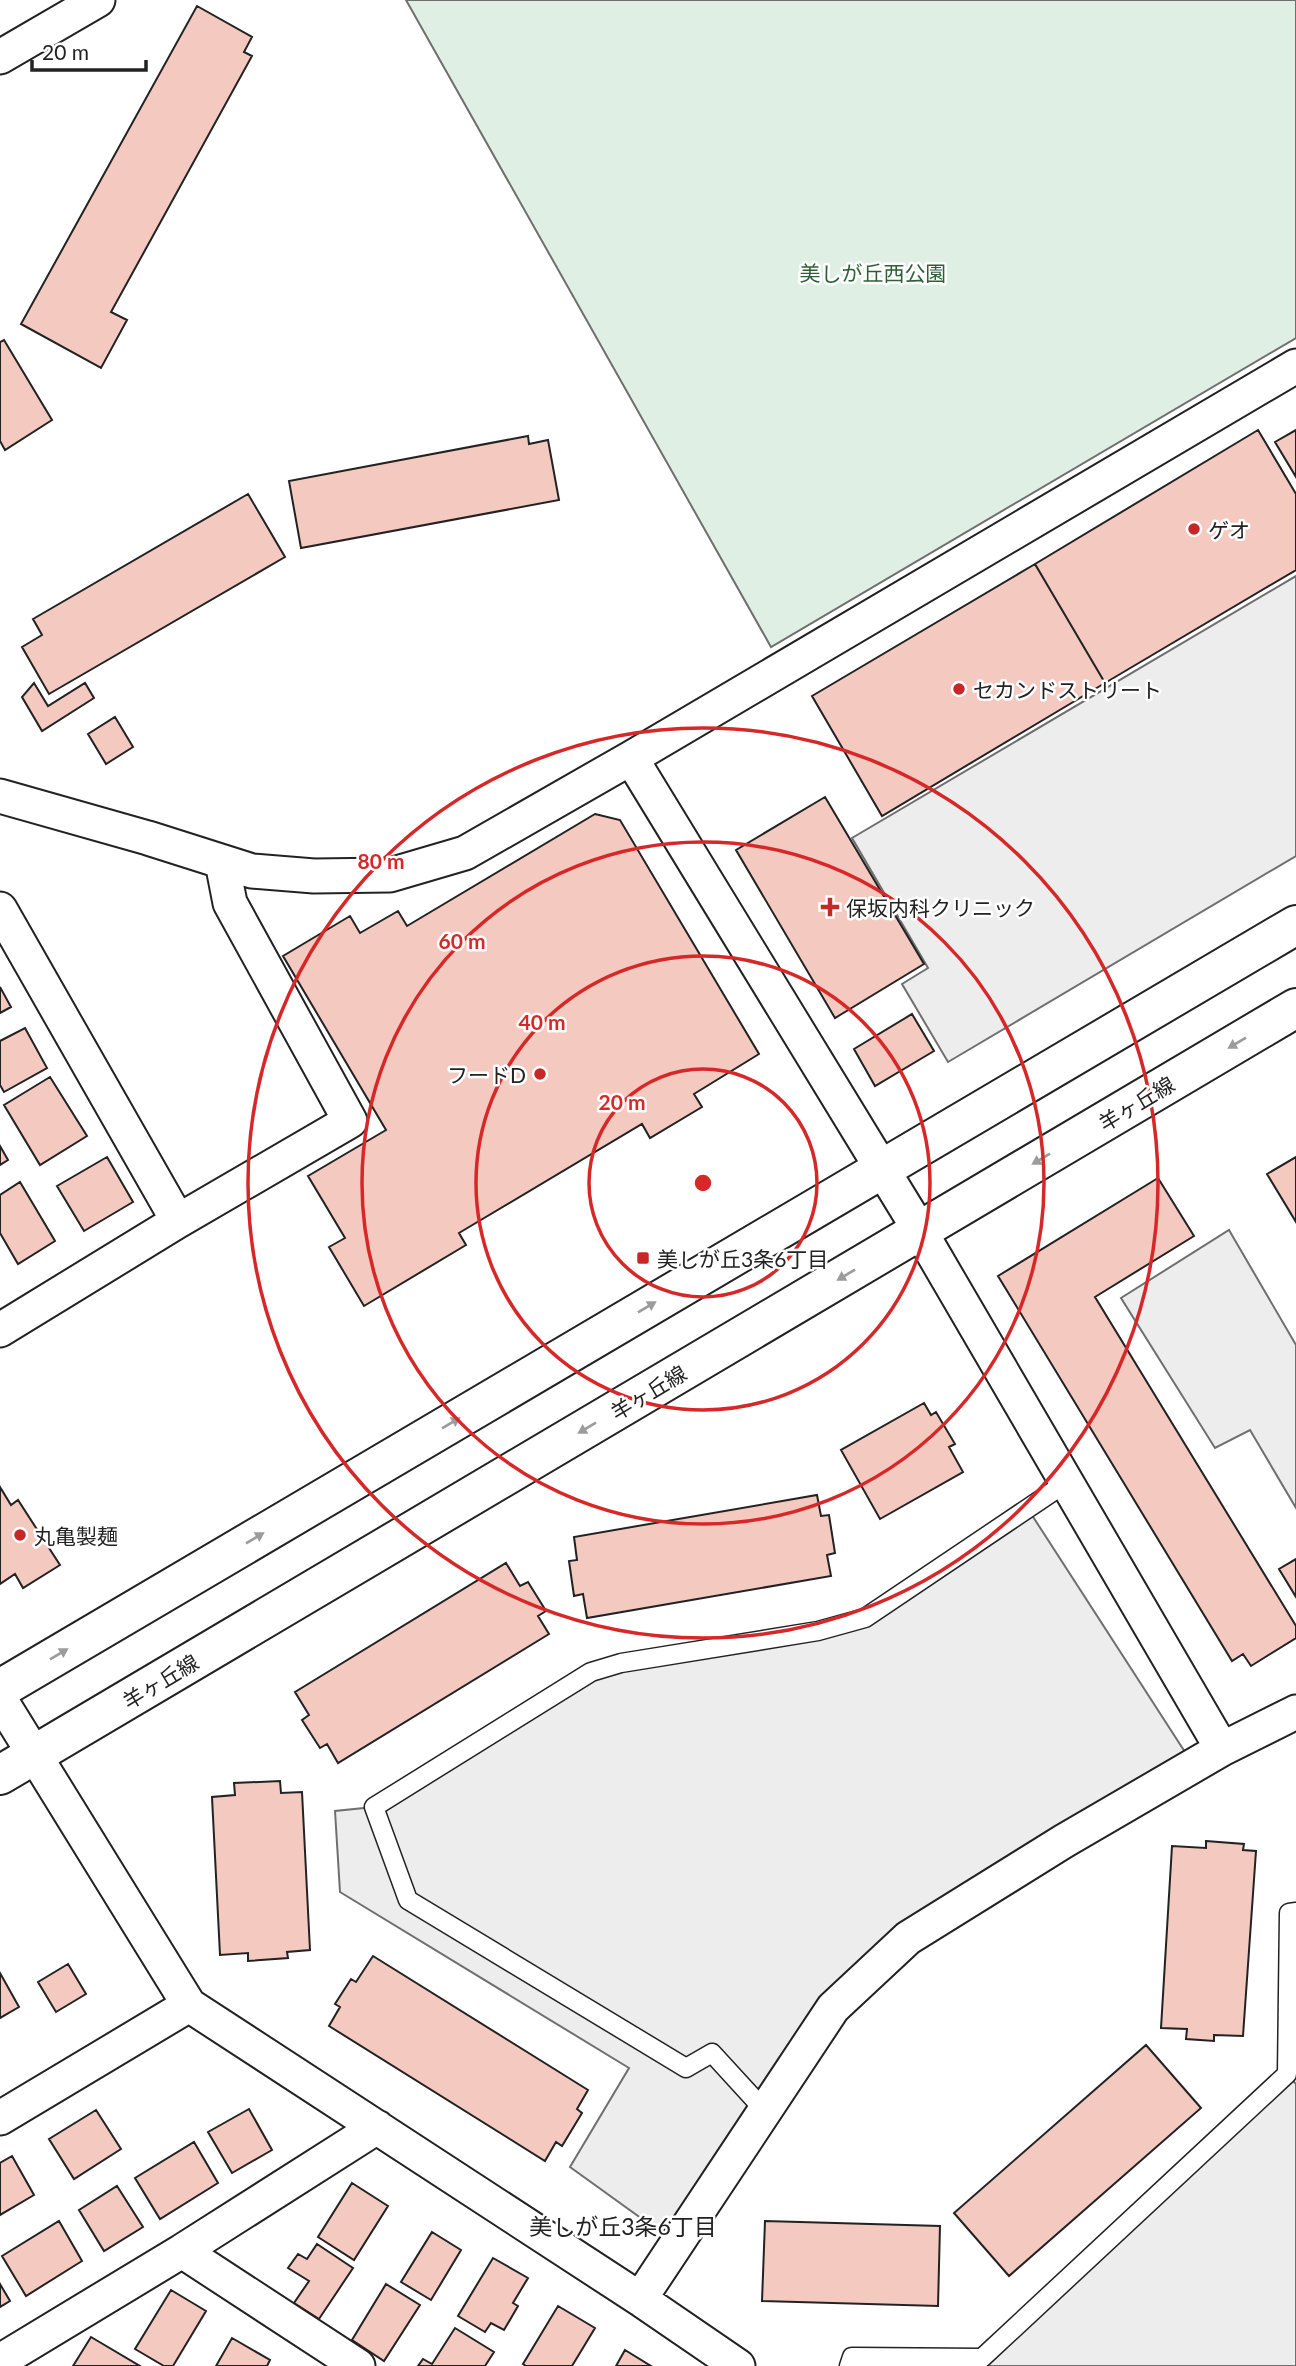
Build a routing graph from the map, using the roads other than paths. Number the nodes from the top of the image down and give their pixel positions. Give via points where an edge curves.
1 (98, 0) edge
2 (0, 57) edge
3 (1296, 366) edge
4 (631, 758) junction
5 (0, 796) edge
6 (222, 862) junction
7 (0, 909) edge
8 (1296, 925) edge
9 (1296, 1009) edge
10 (883, 1168) junction
11 (178, 1220) junction
12 (920, 1231) junction
13 (4, 1316) edge
14 (1068, 1482) junction
15 (0, 1689) edge
16 (0, 1699) edge
17 (1296, 1712) edge
18 (1222, 1749) junction
19 (35, 1755) junction
20 (0, 1775) edge
21 (1296, 1912) edge
22 (189, 2005) junction
23 (765, 2111) junction
24 (0, 2118) edge
25 (377, 2127) junction
26 (182, 2251) junction
27 (640, 2300) junction
28 (1, 2364) edge
29 (358, 2366) edge
30 (738, 2366) edge
31 (849, 2366) edge

1 - 2 street
3 - 4 street
4 - 6 street via 466,853 390,875 314,876 252,871
4 - 10 street
5 - 6 street
6 - 11 street via 230,903 350,1121
7 - 11 street
8 - 10 main road
9 -> 12 main road, 羊ヶ丘線
10 - 12 street
15 -> 10 main road
11 - 13 street
12 - 14 street
12 -> 19 main road, 羊ヶ丘線
14 - 18 street
14 - 23 lane via 865,1618 818,1631 621,1663 591,1672 374,1807 408,1900 686,2068 712,2053
16 - 19 street
17 - 18 street
18 - 23 street via 908,1938 833,2008
19 - 20 main road, 羊ヶ丘線
19 - 22 street
21 - 31 lane via 1289,1913 1287,2074 982,2358 852,2357
22 - 24 street
22 - 25 street
23 - 27 street
25 - 26 street
25 - 27 street
26 - 28 street
26 - 29 street
27 - 30 street

